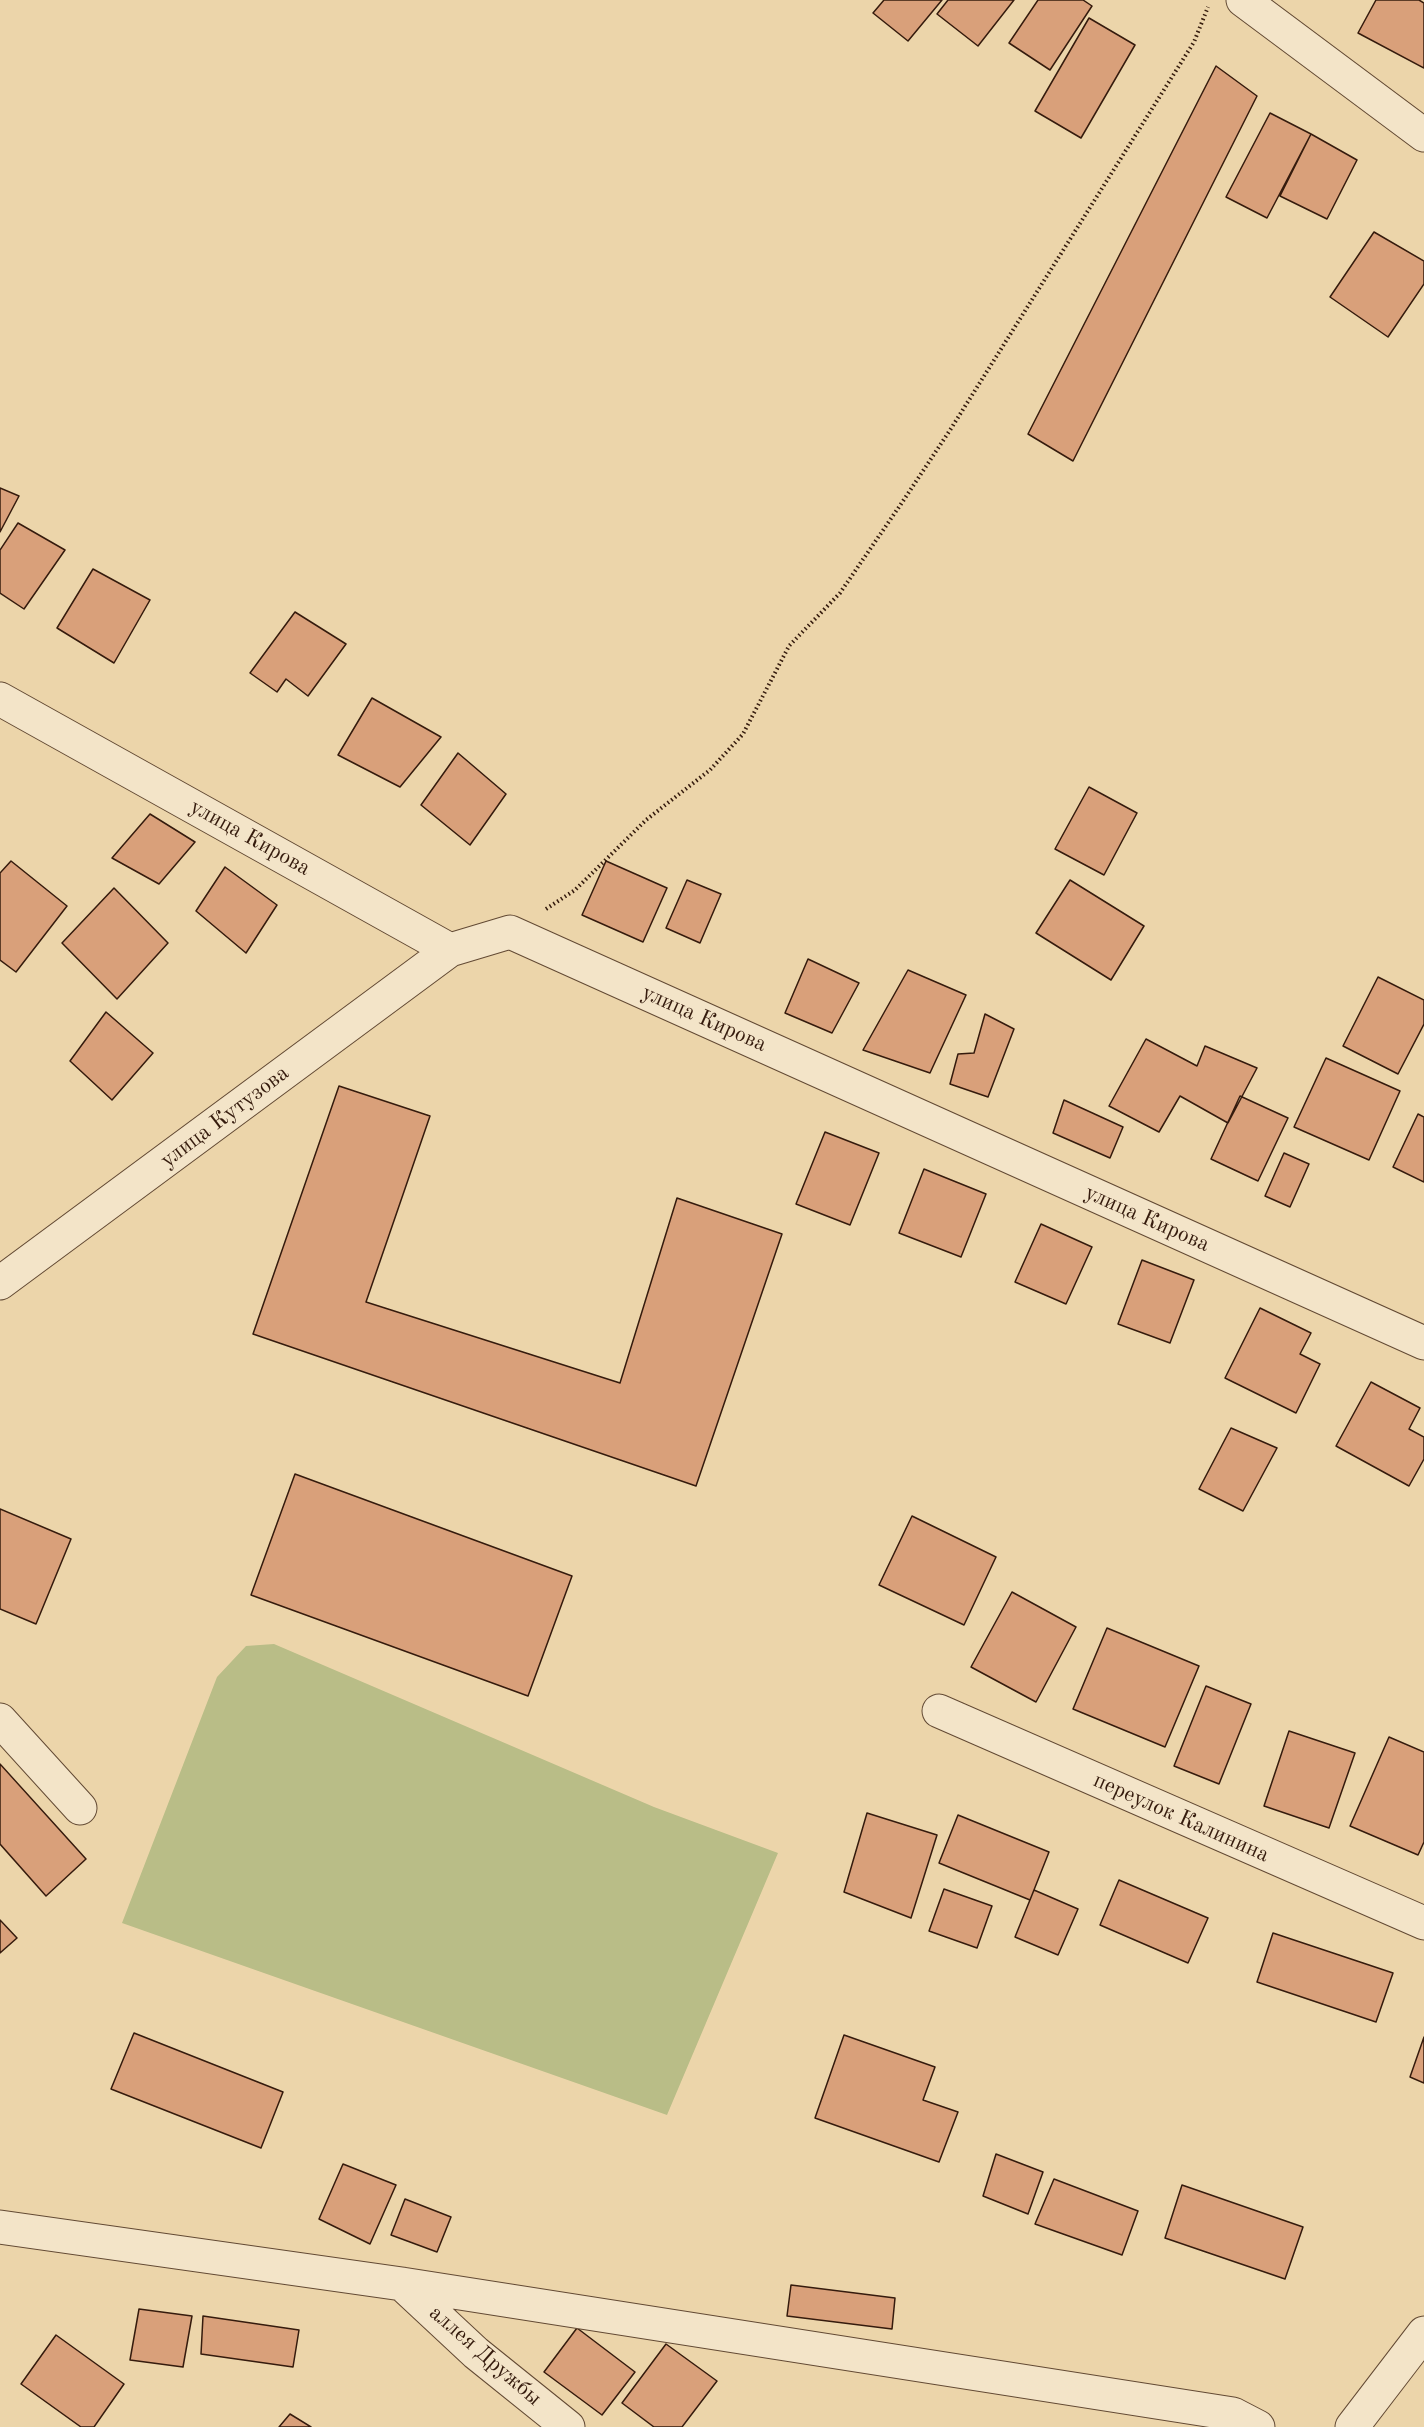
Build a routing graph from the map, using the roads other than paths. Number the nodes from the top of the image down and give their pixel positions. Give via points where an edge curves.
1 (1243, 0) edge
2 (1424, 135) edge
3 (0, 699) edge
4 (450, 950) junction
5 (0, 1283) edge
6 (1424, 1343) edge
7 (939, 1712) dead end
8 (0, 1720) edge
9 (80, 1808) dead end
10 (1424, 1923) edge
11 (0, 2227) edge
12 (402, 2284) junction
13 (1424, 2333) edge
14 (568, 2427) edge
15 (1258, 2427) edge
16 (1352, 2427) edge

1 - 2 street
3 - 4 street, улица Кирова
4 - 5 street, улица Кутузова
4 - 6 street, улица Кирова via 510,932
7 - 10 street, переулок Калинина
8 - 9 street
11 - 12 street
12 - 14 street, аллея Дружбы via 476,2352
12 - 15 street via 1233,2414
13 - 16 street

